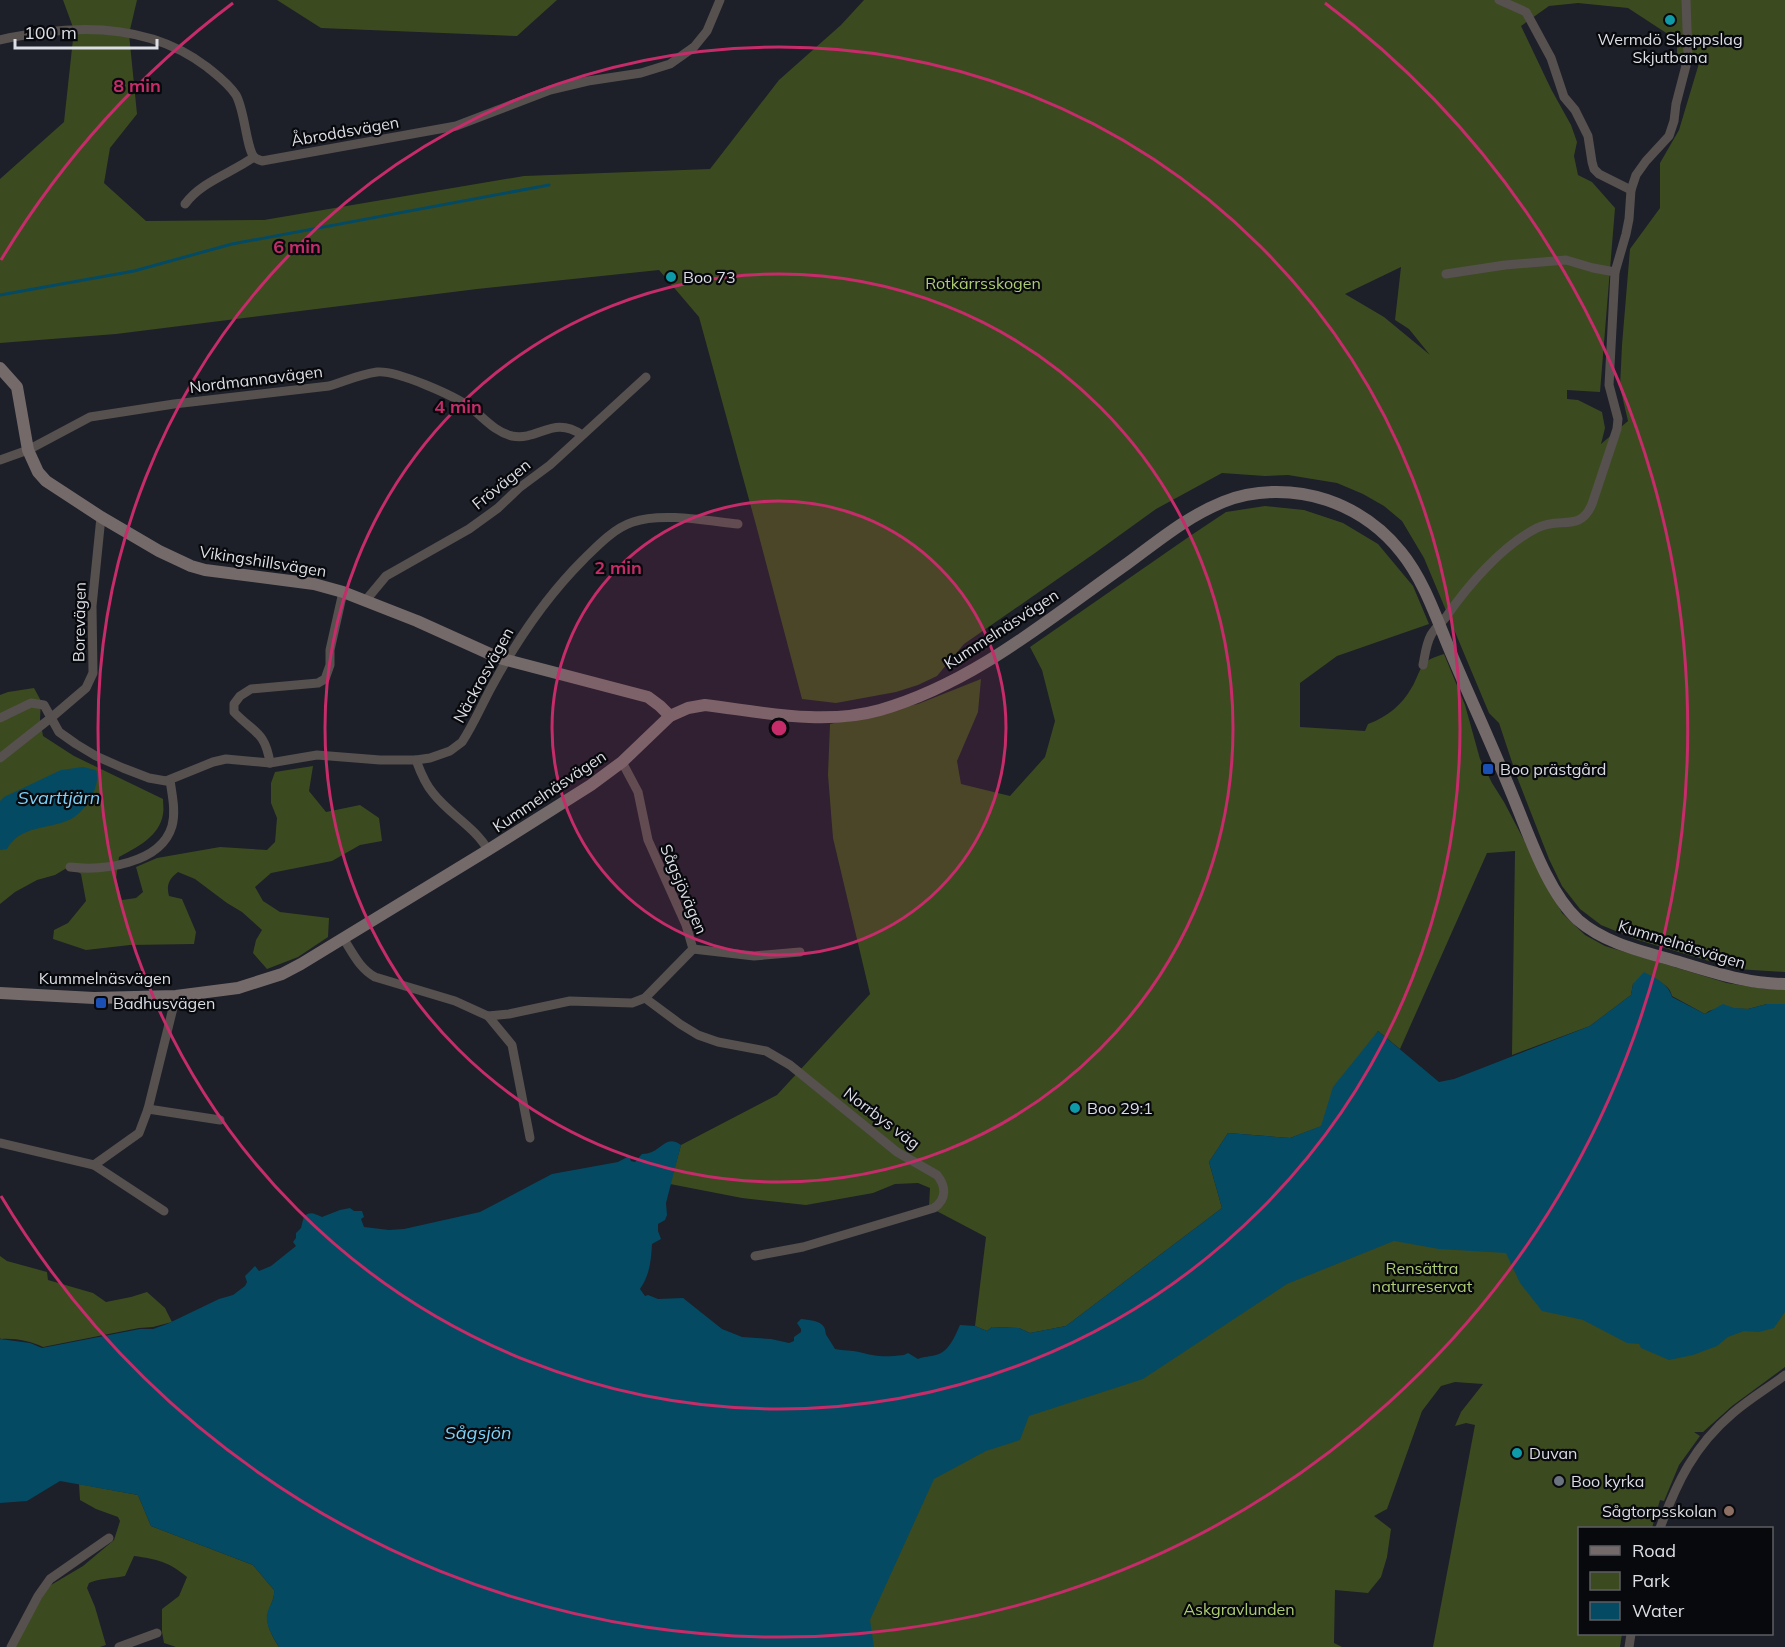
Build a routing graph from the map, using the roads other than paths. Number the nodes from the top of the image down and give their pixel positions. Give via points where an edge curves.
1 (720, 0) edge
2 (1499, 0) edge
3 (1686, 0) edge
4 (0, 40) edge
5 (254, 157) junction
6 (1630, 190) junction
7 (185, 204) dead end
8 (1616, 272) junction
9 (1446, 274) dead end
10 (0, 368) edge
11 (646, 377) dead end
12 (582, 435) junction
13 (28, 450) junction
14 (0, 460) edge
15 (101, 517) junction
16 (738, 525) dead end
17 (343, 592) junction
18 (366, 600) junction
19 (1439, 625) junction
20 (507, 660) junction
21 (1423, 666) dead end
22 (52, 717) junction
23 (669, 717) junction
24 (0, 718) edge
25 (0, 758) edge
26 (416, 760) junction
27 (622, 762) junction
28 (270, 764) junction
29 (170, 780) junction
30 (488, 850) junction
31 (70, 867) dead end
32 (344, 938) junction
33 (693, 950) junction
34 (800, 952) dead end
35 (1785, 984) edge
36 (0, 993) edge
37 (176, 996) junction
38 (645, 998) junction
39 (488, 1016) junction
40 (148, 1109) junction
41 (220, 1120) dead end
42 (530, 1138) dead end
43 (0, 1143) edge
44 (94, 1165) junction
45 (164, 1211) dead end
46 (755, 1256) dead end
47 (1785, 1375) edge
48 (1660, 1527) edge
49 (109, 1538) dead end
50 (157, 1633) dead end
51 (10, 1647) edge
52 (119, 1647) edge

1 - 5 street, Åbroddsvägen via 707,31 694,47 670,64 550,90 456,126 262,161
2 - 6 street via 1526,12 1551,58 1564,97 1588,136 1594,169
3 - 6 street via 1688,58 1674,121 1669,136 1636,175
4 - 5 street via 68,29 107,29 148,37 176,48 228,83 244,114
5 - 7 street via 209,182
6 - 8 street via 1629,219
8 - 9 street via 1566,260 1504,264
8 - 19 street via 1609,385 1617,429 1588,513 1581,520 1546,524 1518,540 1473,581
10 - 13 street, Vikingshillsvägen via 16,387
11 - 12 street, Frövägen
12 - 13 street, Nordmannavägen via 560,427 513,436 489,425 453,397 378,372 329,386 90,417
12 - 18 street, Frövägen via 489,515 386,576
13 - 14 street, Nordmannavägen
13 - 15 street, Vikingshillsvägen via 46,481
15 - 17 street, Vikingshillsvägen via 159,551 198,568 314,584
15 - 22 street, Borevägen via 92,606 93,673 86,688
16 - 20 street, Näckrosvägen via 654,518 618,529 570,573 519,638
17 - 18 street, Vikingshillsvägen
17 - 28 street via 325,679 251,689 234,704 234,712 260,734
18 - 20 street, Vikingshillsvägen
19 - 21 street via 1427,644
19 - 23 street, Kummelnäsvägen via 1409,562 1371,523 1315,496 1254,494 1226,501 1189,519 990,660 941,687 882,710 816,718 705,705
19 - 35 street, Kummelnäsvägen via 1540,864 1567,908 1608,939 1632,948 1730,977
20 - 23 street, Vikingshillsvägen via 648,697
20 - 26 street, Näckrosvägen via 462,742 450,751
22 - 24 street via 44,705 31,703
22 - 25 street, Borevägen
22 - 29 street via 59,732 96,756 149,778
23 - 27 street, Kummelnäsvägen
26 - 28 street, Näckrosvägen via 316,755
26 - 30 street via 432,793
27 - 30 street, Kummelnäsvägen
27 - 33 street, Sågsjövägen via 638,792 648,840
28 - 29 street, Näckrosvägen via 226,759
29 - 31 street via 174,811 172,827 162,844 151,853 122,864
30 - 32 street, Kummelnäsvägen
32 - 37 street, Kummelnäsvägen via 282,974 260,982
32 - 39 street via 360,965 375,977 455,1001
33 - 34 street via 754,956
33 - 38 street, Sågsjövägen
36 - 37 street, Kummelnäsvägen via 94,998
37 - 40 street
38 - 39 street via 633,1003 570,1001
38 - 46 street, Norrbys väg via 698,1035 765,1052 790,1065 897,1152 942,1181 944,1196 934,1208 803,1247
39 - 42 street via 512,1045
40 - 41 street
40 - 44 street via 139,1133
43 - 44 street
44 - 45 street
47 - 48 street via 1735,1411 1703,1443 1687,1467
49 - 51 street via 50,1579
50 - 52 street

